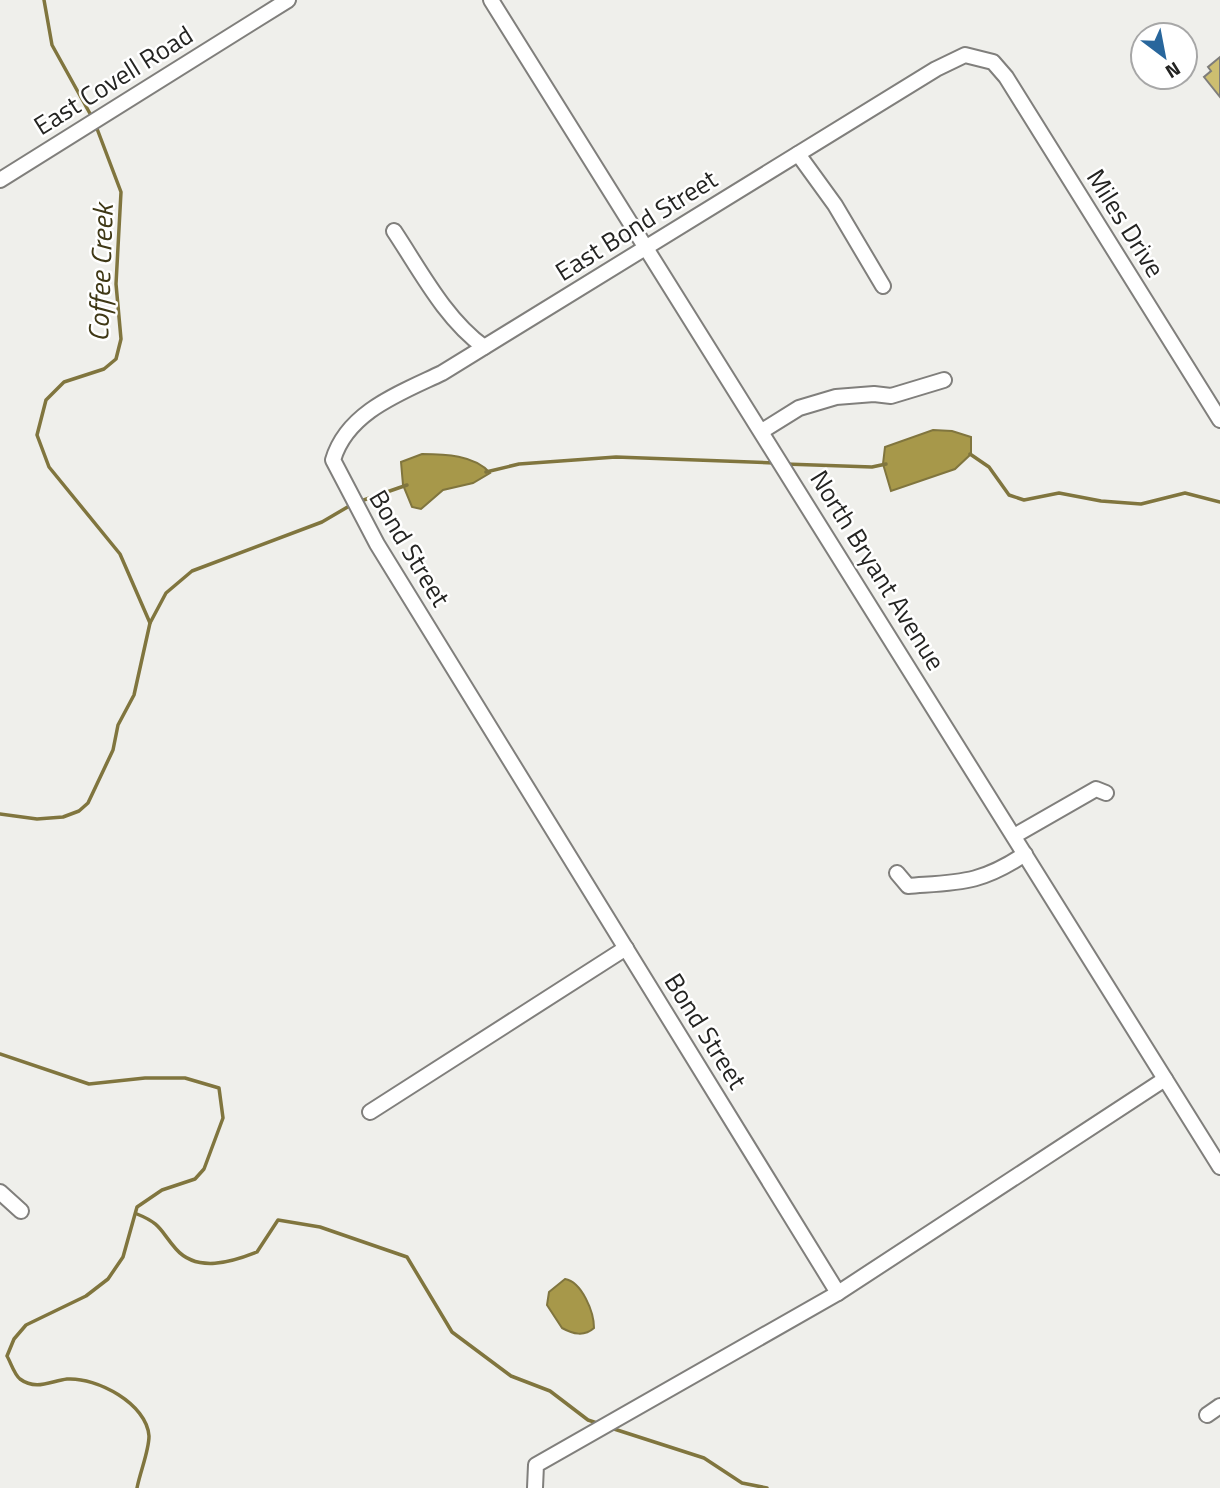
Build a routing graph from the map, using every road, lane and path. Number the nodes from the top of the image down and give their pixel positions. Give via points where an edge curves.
1 (288, 0) edge
2 (491, 0) edge
3 (983, 58) joint
4 (798, 154) junction
5 (0, 180) edge
6 (394, 230) dead end
7 (647, 246) junction
8 (883, 286) dead end
9 (484, 347) junction
10 (944, 380) dead end
11 (1220, 420) edge
12 (762, 430) junction
13 (333, 460) joint
14 (1106, 793) dead end
15 (1014, 835) junction
16 (1025, 853) junction
17 (897, 873) dead end
18 (626, 948) junction
19 (1165, 1079) junction
20 (370, 1112) dead end
21 (1220, 1167) edge
22 (0, 1192) edge
23 (21, 1211) dead end
24 (838, 1293) junction
25 (1220, 1406) edge
26 (1207, 1415) dead end
27 (535, 1488) edge

1 - 5 street, East Covell Road
2 - 7 street, North Bryant Avenue
3 - 4 street, East Bond Street via 965,55 936,69
3 - 11 street, Miles Drive via 1006,77
4 - 7 street, East Bond Street
4 - 8 street
6 - 9 street via 438,297
7 - 9 street, East Bond Street
7 - 12 street, North Bryant Avenue
9 - 13 street, East Bond Street via 392,396 350,426
10 - 12 street via 891,396 836,397 799,408
12 - 15 street, North Bryant Avenue
13 - 18 street, Bond Street via 377,544
14 - 15 street via 1096,789
15 - 16 street, North Bryant Avenue
16 - 17 street via 993,873 965,883 908,886
16 - 19 street, North Bryant Avenue
18 - 20 street
18 - 24 street, Bond Street
19 - 21 street, North Bryant Avenue
19 - 24 street
22 - 23 street
24 - 27 street via 536,1465
25 - 26 street

